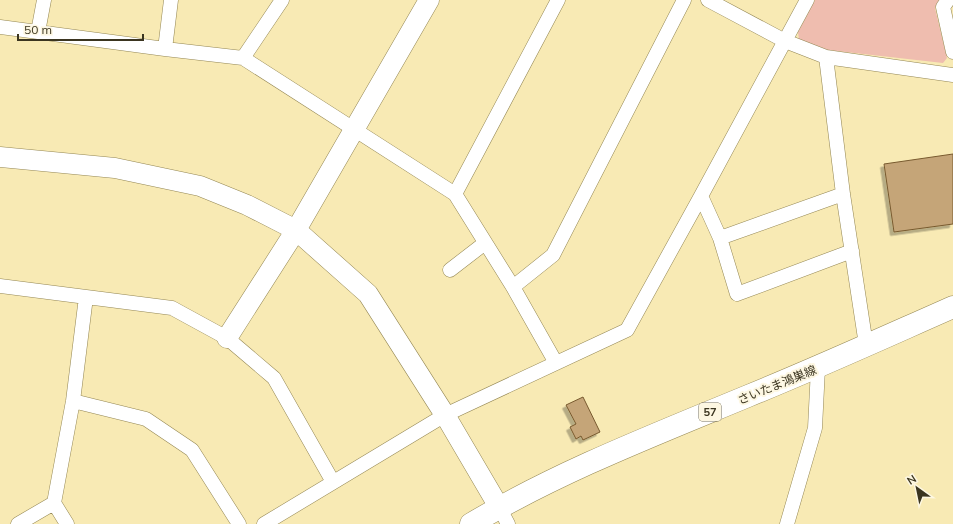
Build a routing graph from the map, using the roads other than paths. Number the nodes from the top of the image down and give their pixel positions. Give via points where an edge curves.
1 (44, 0) edge
2 (171, 0) edge
3 (282, 0) edge
4 (429, 0) edge
5 (558, 0) edge
6 (684, 0) edge
7 (708, 0) edge
8 (806, 0) edge
9 (948, 0) edge
10 (0, 27) edge
11 (38, 32) junction
12 (785, 41) junction
13 (165, 49) junction
14 (953, 52) edge
15 (826, 57) junction
16 (243, 58) junction
17 (953, 75) edge
18 (354, 131) junction
19 (0, 157) edge
20 (455, 194) junction
21 (843, 194) junction
22 (702, 196) junction
23 (296, 230) junction
24 (720, 238) junction
25 (485, 243) junction
26 (852, 251) junction
27 (450, 270) dead end
28 (0, 286) edge
29 (513, 287) junction
30 (86, 297) junction
31 (953, 307) edge
32 (227, 338) junction
33 (866, 345) junction
34 (556, 363) junction
35 (818, 368) junction
36 (73, 401) junction
37 (444, 415) junction
38 (333, 482) junction
39 (54, 503) junction
40 (503, 516) edge
41 (18, 524) edge
42 (67, 524) edge
43 (239, 524) edge
44 (264, 524) edge
45 (471, 524) edge
46 (787, 524) edge

1 - 11 street
2 - 13 street
3 - 16 street
4 - 18 street
5 - 20 street
6 - 29 street via 553,255
7 - 12 street
8 - 12 street
9 - 14 street via 943,7
10 - 11 street
11 - 13 street
12 - 15 street
12 - 22 street
13 - 16 street
15 - 17 street
15 - 21 street
16 - 18 street
18 - 20 street
18 - 23 street
19 - 23 street via 115,168 200,186 247,205
20 - 25 street
21 - 24 street
21 - 26 street
22 - 24 street
22 - 34 street via 627,330
23 - 32 street
23 - 37 street via 368,294
24 - 26 street via 737,294
25 - 27 street
25 - 29 street
26 - 33 street
28 - 30 street
29 - 34 street
30 - 32 street via 172,308
30 - 36 street
31 - 33 main road, さいたま鴻巣線 / 57
32 - 38 street via 274,378
33 - 35 main road, さいたま鴻巣線 / 57
34 - 37 street
35 - 40 main road, さいたま鴻巣線 / 57 via 609,454
35 - 46 street via 815,428
36 - 39 street
36 - 43 street via 146,419 192,450
37 - 38 street
37 - 40 street
38 - 44 street
39 - 41 street
39 - 42 street
40 - 45 main road, さいたま鴻巣線 / 57

